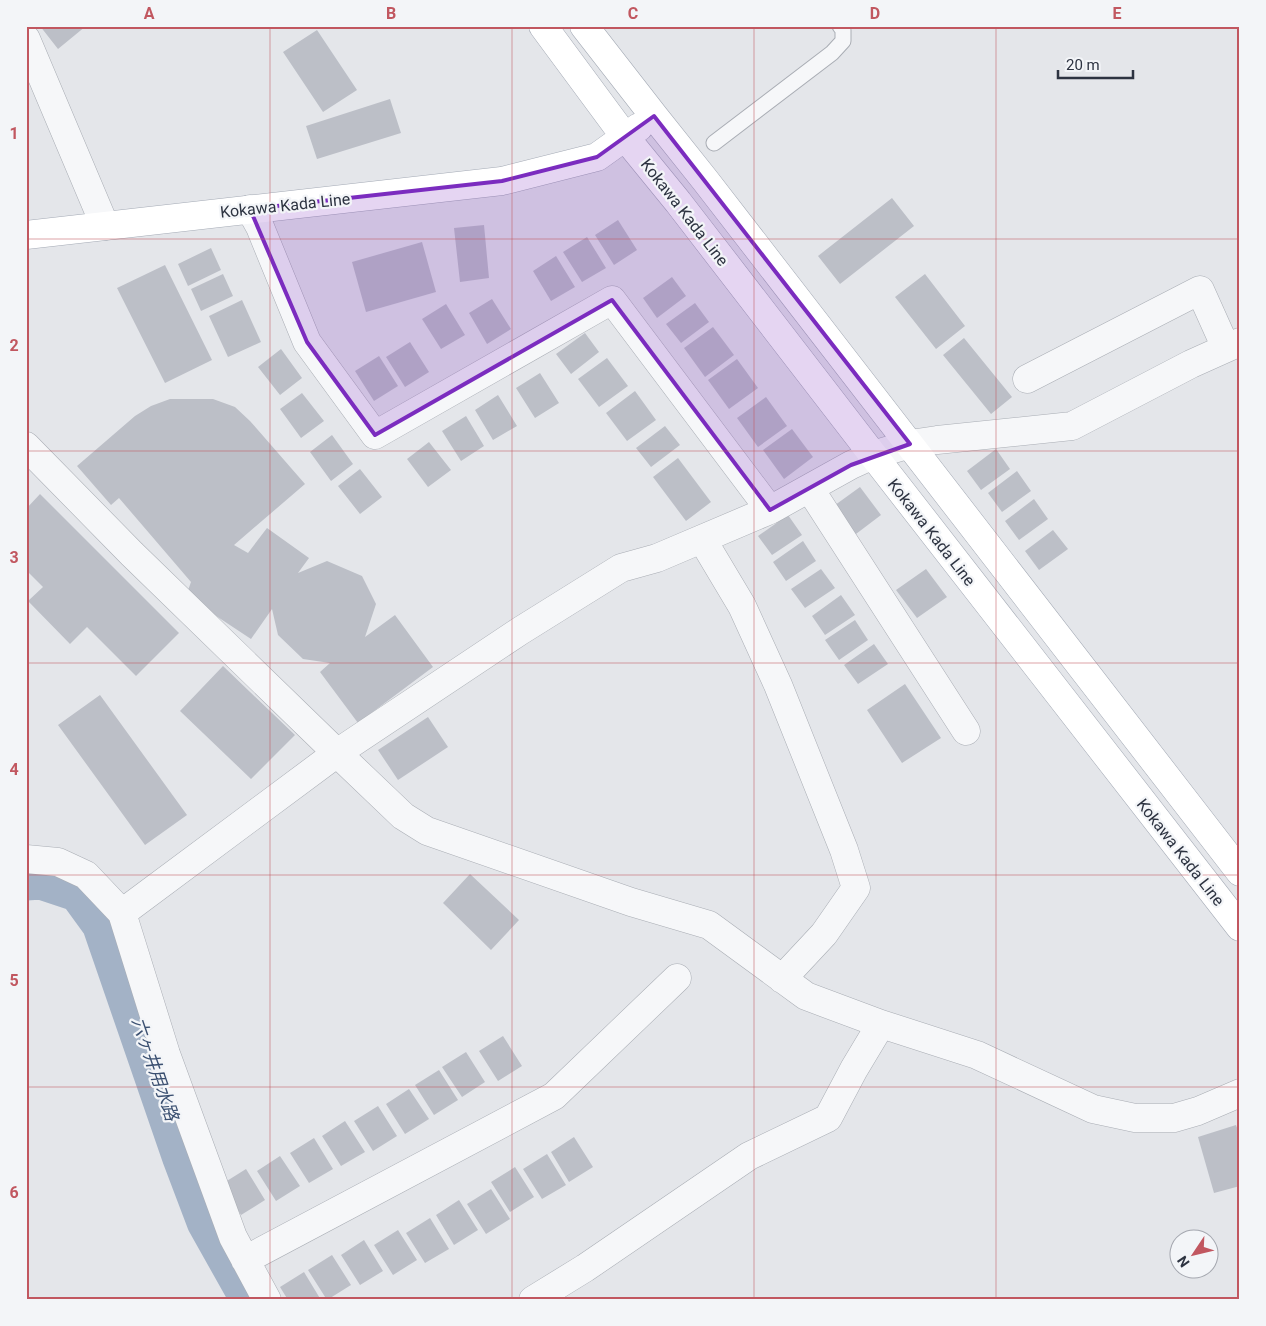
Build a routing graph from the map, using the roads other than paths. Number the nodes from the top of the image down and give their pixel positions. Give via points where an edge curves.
1 (543, 26) edge
2 (584, 26) edge
3 (840, 26) edge
4 (26, 39) edge
5 (654, 116) junction
6 (625, 137) junction
7 (714, 143) dead end
8 (250, 209) junction
9 (105, 226) junction
10 (26, 234) edge
11 (1233, 345) edge
12 (1027, 379) dead end
13 (910, 444) junction
14 (26, 446) edge
15 (872, 455) junction
16 (810, 489) junction
17 (770, 510) junction
18 (702, 538) junction
19 (966, 731) dead end
20 (338, 753) junction
21 (26, 859) edge
22 (1240, 872) edge
23 (122, 913) junction
24 (1240, 927) edge
25 (677, 978) dead end
26 (782, 980) junction
27 (881, 1024) junction
28 (1240, 1094) edge
29 (245, 1260) junction
30 (267, 1300) edge
31 (533, 1300) edge

1 - 6 main road
2 - 5 main road
3 - 7 lane via 844,41 832,53
4 - 9 street
5 - 6 main road, Kokawa Kada Line
5 - 13 main road, Kokawa Kada Line
6 - 8 main road, Kokawa Kada Line via 597,157 502,181
6 - 15 main road, Kokawa Kada Line
8 - 9 main road, Kokawa Kada Line
8 - 17 street via 307,342 375,435 612,300
9 - 10 main road, Kokawa Kada Line
11 - 12 street via 1200,290
11 - 13 street via 1072,426
13 - 15 street
13 - 22 main road, Kokawa Kada Line
14 - 20 street via 132,554
15 - 16 street
15 - 24 main road, Kokawa Kada Line
16 - 17 street
16 - 19 street
17 - 18 street
18 - 20 street via 657,558 621,568 520,631
18 - 26 street via 742,606 778,685 856,888 824,934
20 - 23 street
20 - 26 street via 403,816 427,831 631,902 709,925
21 - 23 street via 58,862 86,875
23 - 29 street via 169,1062 233,1237
25 - 29 street via 554,1096
26 - 27 street via 806,996
27 - 28 street via 977,1055 1093,1109 1135,1118 1174,1118
27 - 31 street via 828,1118 750,1156
29 - 30 street

